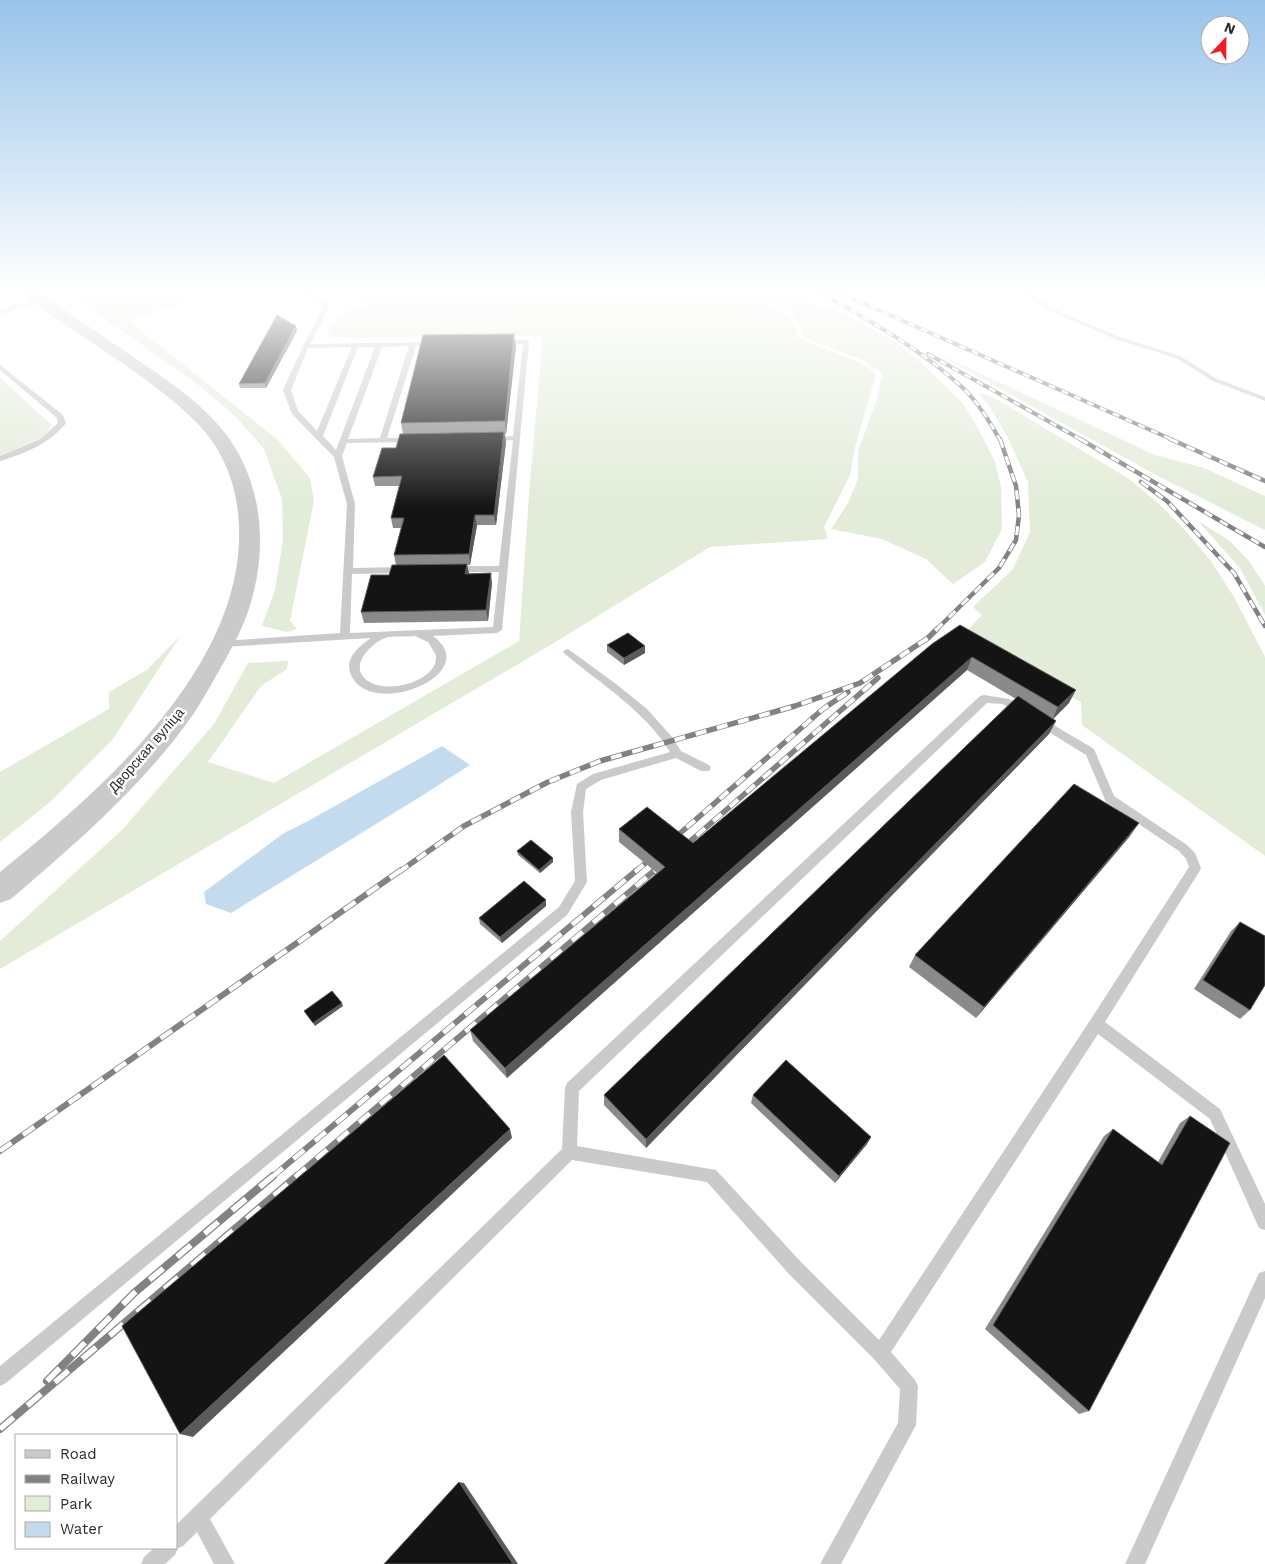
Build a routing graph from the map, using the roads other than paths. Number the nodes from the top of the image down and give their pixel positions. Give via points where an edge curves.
1 (129, 362) edge
2 (299, 362) edge
3 (349, 362) edge
4 (373, 362) edge
5 (408, 362) edge
6 (524, 362) edge
7 (1186, 362) edge
8 (0, 367) edge
9 (1265, 399) edge
10 (319, 436) junction
11 (517, 438) junction
12 (479, 439) edge
13 (384, 440) junction
14 (422, 440) edge
15 (344, 441) junction
16 (338, 456) junction
17 (0, 459) edge
18 (504, 569) junction
19 (416, 570) edge
20 (445, 570) edge
21 (348, 571) junction
22 (410, 632) junction
23 (397, 633) junction
24 (345, 636) junction
25 (222, 644) junction
26 (362, 649) junction
27 (568, 652) dead end
28 (677, 754) junction
29 (705, 768) dead end
30 (0, 890) edge
31 (1096, 1024) junction
32 (570, 1152) junction
33 (1265, 1222) edge
34 (1265, 1279) edge
35 (880, 1353) junction
36 (0, 1377) edge
37 (199, 1517) junction
38 (178, 1537) edge
39 (167, 1549) edge
40 (151, 1564) edge
41 (225, 1564) edge
42 (830, 1564) edge
43 (1135, 1564) edge

1 - 25 street, Дворская вуліца via 200,417 218,436 241,477 250,514 249,555 240,601
2 - 10 lane via 287,390 295,412
3 - 10 lane
4 - 15 lane
5 - 13 lane
6 - 11 lane
7 - 9 lane via 1215,380
8 - 17 lane via 60,417 62,423 48,437
10 - 16 lane
11 - 12 lane
11 - 18 lane
13 - 14 lane
13 - 15 lane
15 - 16 lane
16 - 21 lane via 351,504
18 - 20 lane
18 - 22 lane via 497,630
19 - 21 lane
21 - 24 lane
22 - 23 lane
22 - 26 lane via 432,640 442,656 433,674 409,688 379,690 366,685 354,668 355,659
23 - 24 lane
23 - 26 lane via 371,641
24 - 25 lane
24 - 26 lane
25 - 30 street, Дворская вуліца via 181,713 115,787
27 - 28 lane via 656,723
28 - 29 lane
28 - 36 lane via 597,777 581,787 577,812 581,882 564,911
31 - 32 lane via 1195,868 1191,856 1110,799 1090,752 1009,702 984,699 572,1088
31 - 33 lane via 1215,1114
31 - 35 lane
32 - 35 lane via 711,1175 795,1268
32 - 37 lane
34 - 43 lane
35 - 42 lane via 909,1386 907,1425
37 - 38 lane
37 - 41 lane
39 - 40 lane

